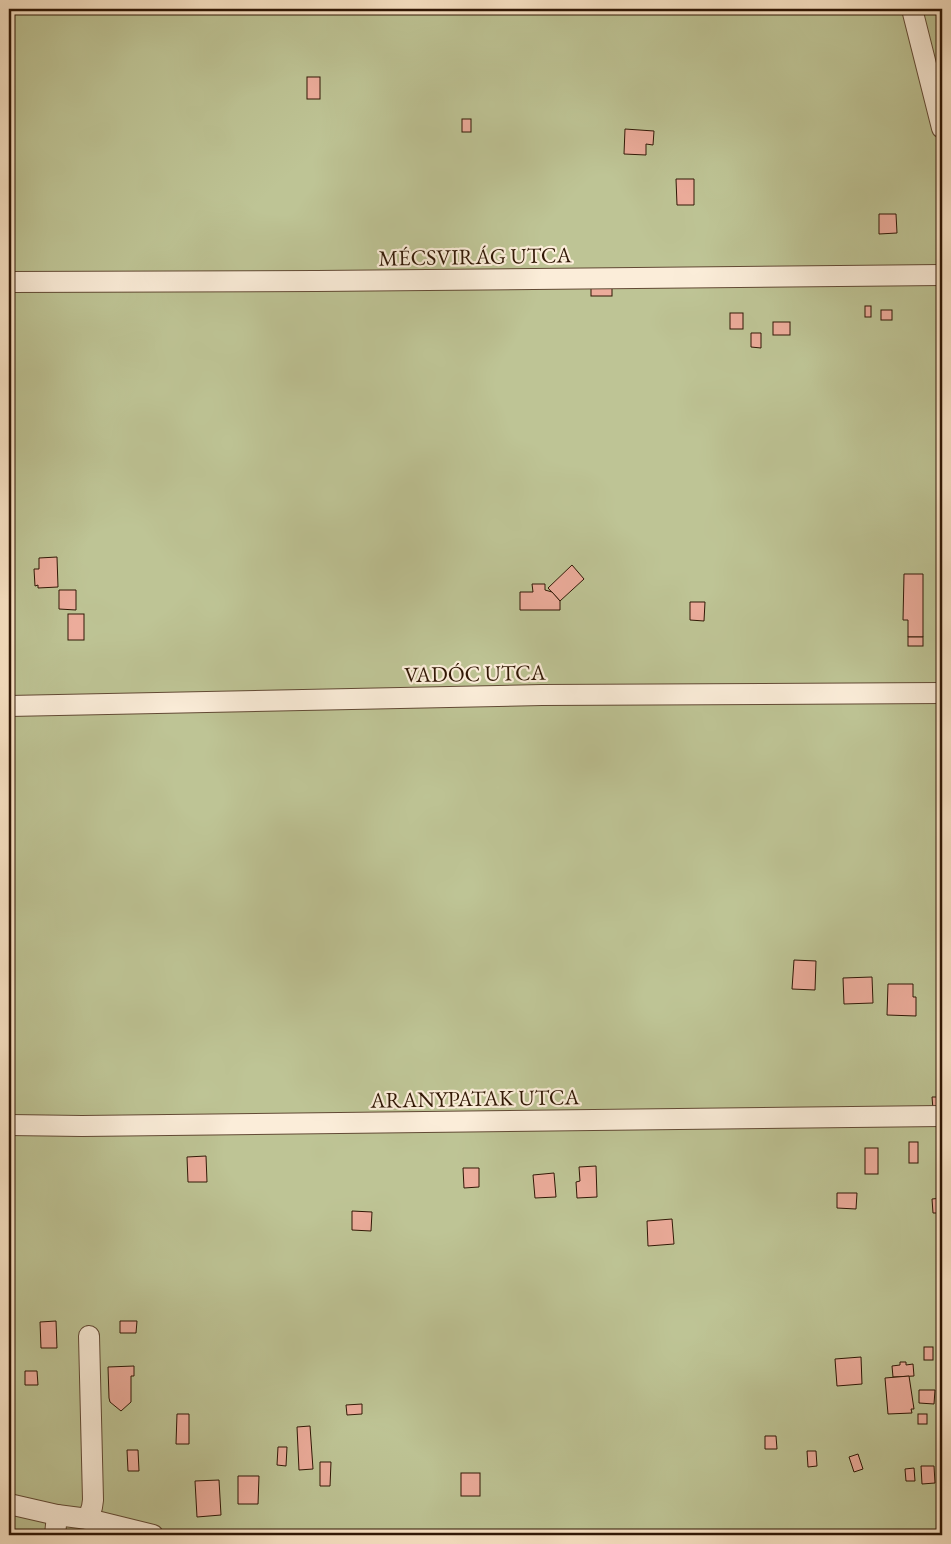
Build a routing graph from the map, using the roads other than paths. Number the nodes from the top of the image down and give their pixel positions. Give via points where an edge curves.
1 (912, 9) edge
2 (942, 128) edge
3 (942, 275) edge
4 (9, 282) edge
5 (942, 693) edge
6 (9, 706) edge
7 (942, 1116) edge
8 (9, 1125) edge
9 (89, 1336) dead end
10 (9, 1504) edge
11 (57, 1515) junction
12 (88, 1519) junction
13 (55, 1535) edge
14 (153, 1535) edge

1 - 2 street
3 - 4 street, MÉCSVIRÁG UTCA
5 - 6 street, VADÓC UTCA via 532,695
7 - 8 street, ARANYPATAK UTCA
9 - 12 street via 93,1500
10 - 11 street
11 - 12 street
11 - 13 street
12 - 14 street

